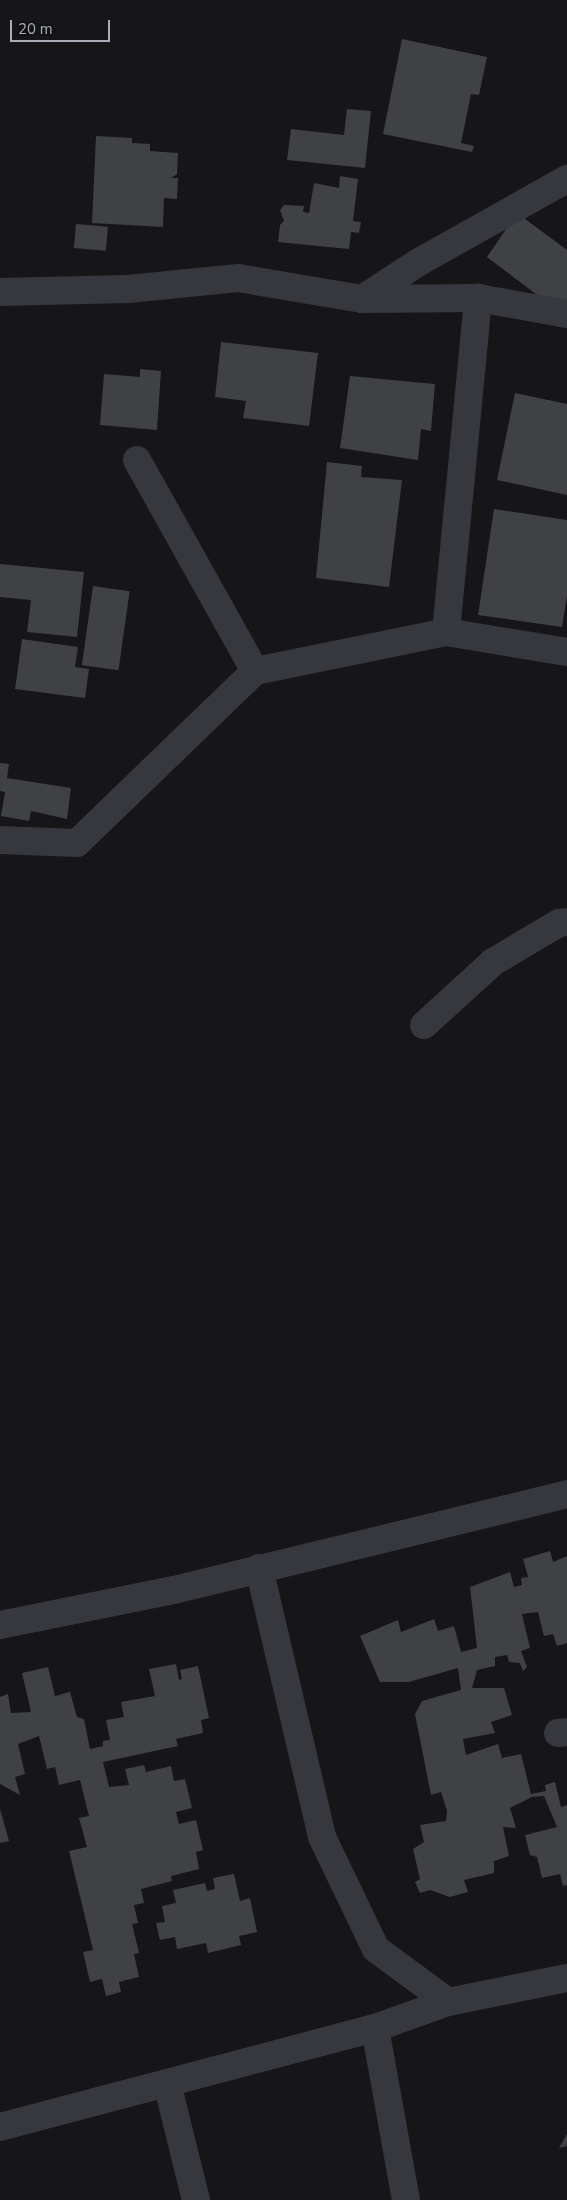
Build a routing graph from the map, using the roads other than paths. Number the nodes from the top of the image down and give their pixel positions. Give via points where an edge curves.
1 (567, 179) edge
2 (0, 292) edge
3 (478, 298) junction
4 (362, 299) junction
5 (567, 314) edge
6 (137, 460) dead end
7 (446, 632) junction
8 (567, 652) edge
9 (255, 671) junction
10 (0, 840) edge
11 (567, 922) edge
12 (424, 1025) dead end
13 (567, 1494) edge
14 (260, 1568) junction
15 (0, 1625) edge
16 (567, 1978) edge
17 (448, 2002) junction
18 (375, 2028) junction
19 (167, 2083) junction
20 (0, 2127) edge
21 (196, 2200) edge
22 (406, 2200) edge

1 - 4 street via 419,262
2 - 4 street via 128,289 238,278
3 - 4 street
3 - 5 street
3 - 7 street
6 - 9 street
7 - 8 street
7 - 9 street
9 - 10 street via 77,843
11 - 12 street via 559,923 493,962
13 - 14 street
14 - 15 street via 174,1590
14 - 17 street via 322,1837 376,1949
16 - 17 street
17 - 18 street
18 - 19 street
18 - 22 street
19 - 20 street
19 - 21 street

